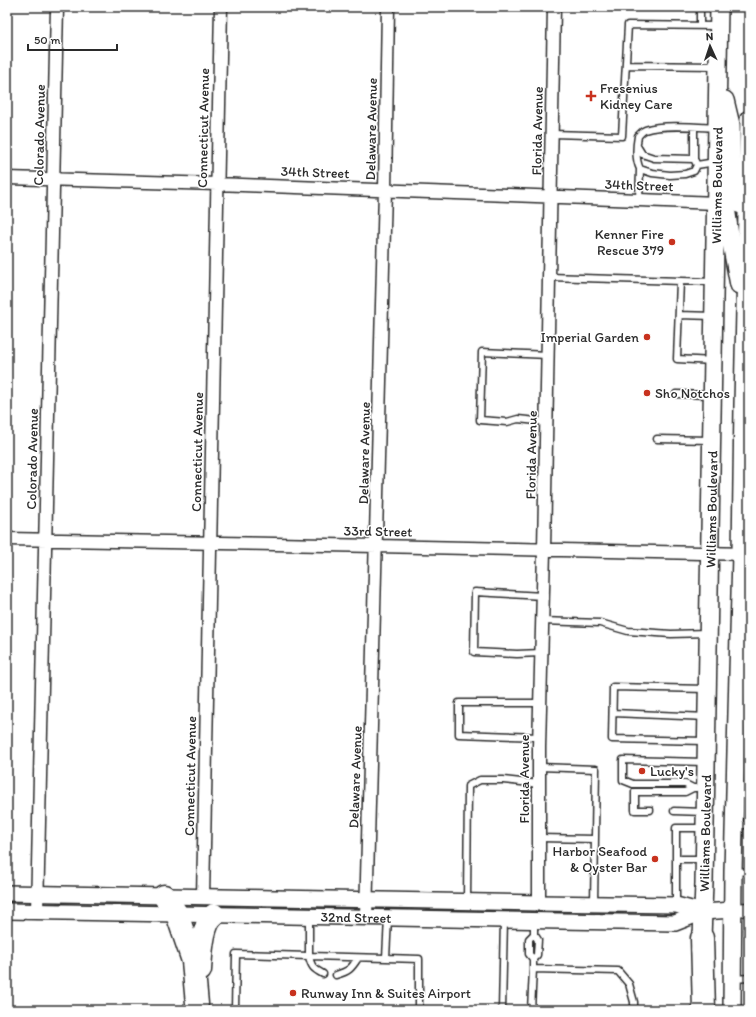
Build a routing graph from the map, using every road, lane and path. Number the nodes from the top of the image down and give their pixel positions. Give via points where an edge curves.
1 (57, 7) edge
2 (221, 7) edge
3 (388, 7) edge
4 (554, 7) edge
5 (700, 7) edge
6 (719, 7) edge
7 (700, 26) junction
8 (719, 26) junction
9 (626, 65) junction
10 (718, 69) junction
11 (749, 119) edge
12 (694, 127) junction
13 (718, 128) junction
14 (552, 134) junction
15 (749, 135) edge
16 (637, 146) junction
17 (694, 159) junction
18 (718, 161) junction
19 (697, 165) junction
20 (640, 169) junction
21 (7, 178) edge
22 (54, 179) junction
23 (217, 184) junction
24 (385, 190) junction
25 (551, 196) junction
26 (639, 200) junction
27 (717, 203) junction
28 (748, 205) edge
29 (549, 277) junction
30 (680, 281) junction
31 (716, 282) junction
32 (748, 282) edge
33 (679, 315) junction
34 (715, 316) junction
35 (745, 316) junction
36 (548, 354) junction
37 (714, 361) junction
38 (676, 394) dead end
39 (714, 396) junction
40 (746, 405) edge
41 (546, 422) junction
42 (657, 439) dead end
43 (713, 440) junction
44 (7, 539) edge
45 (45, 540) junction
46 (210, 543) junction
47 (376, 546) junction
48 (544, 550) junction
49 (711, 554) junction
50 (745, 554) edge
51 (543, 596) junction
52 (542, 621) junction
53 (709, 633) junction
54 (541, 653) junction
55 (708, 690) junction
56 (540, 703) junction
57 (612, 713) junction
58 (707, 717) junction
59 (539, 737) junction
60 (707, 741) junction
61 (706, 762) junction
62 (539, 767) junction
63 (539, 784) junction
64 (699, 788) junction
65 (650, 810) dead end
66 (674, 811) dead end
67 (705, 820) junction
68 (741, 825) edge
69 (539, 838) junction
70 (595, 839) junction
71 (676, 859) junction
72 (704, 860) junction
73 (741, 871) edge
74 (7, 892) edge
75 (37, 893) junction
76 (164, 896) junction
77 (367, 900) junction
78 (467, 902) junction
79 (504, 903) junction
80 (539, 903) junction
81 (594, 904) junction
82 (676, 905) junction
83 (209, 906) junction
84 (749, 909) edge
85 (732, 910) junction
86 (7, 911) edge
87 (37, 912) junction
88 (703, 912) junction
89 (177, 914) junction
90 (309, 916) junction
91 (366, 917) junction
92 (388, 918) junction
93 (504, 920) junction
94 (534, 927) junction
95 (702, 938) junction
96 (309, 956) junction
97 (358, 958) junction
98 (386, 958) junction
99 (533, 969) junction
100 (323, 974) dead end
101 (336, 975) dead end
102 (749, 978) edge
103 (732, 979) junction
104 (197, 1007) edge
105 (235, 1010) edge
106 (419, 1010) edge
107 (502, 1010) edge
108 (531, 1010) edge
109 (634, 1010) edge
110 (693, 1010) edge
111 (704, 1010) edge
112 (732, 1010) edge

1 - 22 street, Colorado Avenue
2 - 23 street, Connecticut Avenue
3 - 24 street, Delaware Avenue
4 - 14 street, Florida Avenue
5 - 7 lane
6 - 8 main road, Williams Boulevard
7 - 8 lane
7 - 9 lane via 628,25
8 - 10 main road, Williams Boulevard
9 - 10 lane
9 - 14 lane via 622,136
10 - 13 main road, Williams Boulevard
10 - 28 main road via 730,125 732,196 741,206
11 - 15 main road, Williams Boulevard
12 - 13 lane
12 - 16 lane via 643,131 638,136
12 - 17 lane
13 - 18 main road, Williams Boulevard
14 - 25 street, Florida Avenue
15 - 28 main road, Williams Boulevard
16 - 17 lane via 642,154 654,158
16 - 20 lane via 637,164
17 - 19 lane
18 - 19 lane
18 - 27 main road, Williams Boulevard
19 - 20 lane via 694,171 685,174 652,173
20 - 26 lane
21 - 22 street, 34th Street
22 - 23 street, 34th Street
22 - 45 street, Colorado Avenue
23 - 24 street, 34th Street
23 - 46 street, Connecticut Avenue
24 - 25 street, 34th Street
24 - 47 street, Delaware Avenue
25 - 26 street, 34th Street
25 - 29 street, Florida Avenue
26 - 27 street, 34th Street
27 - 31 main road, Williams Boulevard
27 - 35 main road via 725,208 727,214
28 - 32 main road, Williams Boulevard
29 - 30 lane
29 - 36 street, Florida Avenue
30 - 31 lane
30 - 33 lane
31 - 34 main road, Williams Boulevard
32 - 35 main road, Williams Boulevard
33 - 34 lane
33 - 37 lane via 677,359
34 - 37 main road, Williams Boulevard
35 - 40 main road, Williams Boulevard
36 - 41 street, Florida Avenue
36 - 41 lane via 482,352 480,420 507,422 518,419
37 - 39 main road, Williams Boulevard
38 - 39 lane
39 - 43 main road, Williams Boulevard
40 - 50 main road, Williams Boulevard
41 - 48 street, Florida Avenue
42 - 43 lane
43 - 49 main road, Williams Boulevard
44 - 45 street, 33rd Street
45 - 46 street, 33rd Street
45 - 75 street, Colorado Avenue
46 - 47 street, 33rd Street
46 - 83 street, Connecticut Avenue
47 - 48 street, 33rd Street
47 - 77 street, Delaware Avenue
48 - 49 street, 33rd Street
48 - 51 street, Florida Avenue
49 - 50 street, 33rd Street
49 - 53 main road, Williams Boulevard
50 - 68 main road, Williams Boulevard via 740,692
51 - 52 street, Florida Avenue
51 - 54 lane via 475,592 474,652
52 - 53 lane via 600,623 628,631
52 - 54 street, Florida Avenue
53 - 55 main road, Williams Boulevard
54 - 56 street, Florida Avenue
55 - 57 lane via 613,687
55 - 58 main road, Williams Boulevard
56 - 59 street, Florida Avenue
56 - 59 lane via 459,703 459,734
57 - 58 lane
57 - 60 lane via 612,739
58 - 60 main road, Williams Boulevard
59 - 62 street, Florida Avenue
60 - 61 main road, Williams Boulevard
61 - 64 main road, Williams Boulevard
61 - 64 lane via 623,760 623,780 633,784 685,784
62 - 63 street, Florida Avenue
62 - 70 lane via 596,768
63 - 69 street, Florida Avenue
63 - 78 lane via 480,780 468,786
64 - 65 lane via 685,792 635,792 635,810
64 - 67 main road, Williams Boulevard
66 - 67 lane
67 - 71 lane via 676,828
67 - 72 main road, Williams Boulevard
68 - 73 main road, Williams Boulevard
69 - 70 lane
69 - 80 street, Florida Avenue
70 - 81 lane
71 - 72 lane
71 - 82 lane
72 - 88 main road, Williams Boulevard
73 - 85 main road, Williams Boulevard
74 - 75 street, 32nd Street
75 - 76 street, 32nd Street
75 - 87 street, Colorado Avenue
76 - 83 street, 32nd Street
76 - 89 highway
77 - 78 street, 32nd Street
77 - 83 street, 32nd Street
77 - 91 street, Delaware Avenue
78 - 79 street, 32nd Street
79 - 80 street, 32nd Street
79 - 93 street
80 - 81 street, 32nd Street
81 - 82 street, 32nd Street
82 - 88 street, 32nd Street
83 - 89 street, 32nd Street
83 - 90 street, 32nd Street
83 - 104 highway via 210,918 202,939
84 - 85 street, 32nd Street
85 - 88 street, 32nd Street
85 - 103 main road, Williams Boulevard
86 - 87 street, 32nd Street
87 - 89 street, 32nd Street
88 - 94 street, 32nd Street via 675,923
88 - 95 main road, Williams Boulevard
89 - 104 highway via 193,961
90 - 91 street, 32nd Street
90 - 96 lane
91 - 92 street, 32nd Street
92 - 93 street, 32nd Street
92 - 98 lane
93 - 94 street, 32nd Street
93 - 107 lane
94 - 99 lane via 529,939
95 - 110 main road, Williams Boulevard
95 - 111 highway
96 - 97 lane
96 - 100 lane via 310,964
96 - 105 lane via 236,954
97 - 98 lane
97 - 101 lane via 346,972
98 - 106 lane via 419,959
99 - 108 lane
99 - 109 lane via 618,971 629,984
102 - 103 lane
103 - 112 main road, Williams Boulevard

